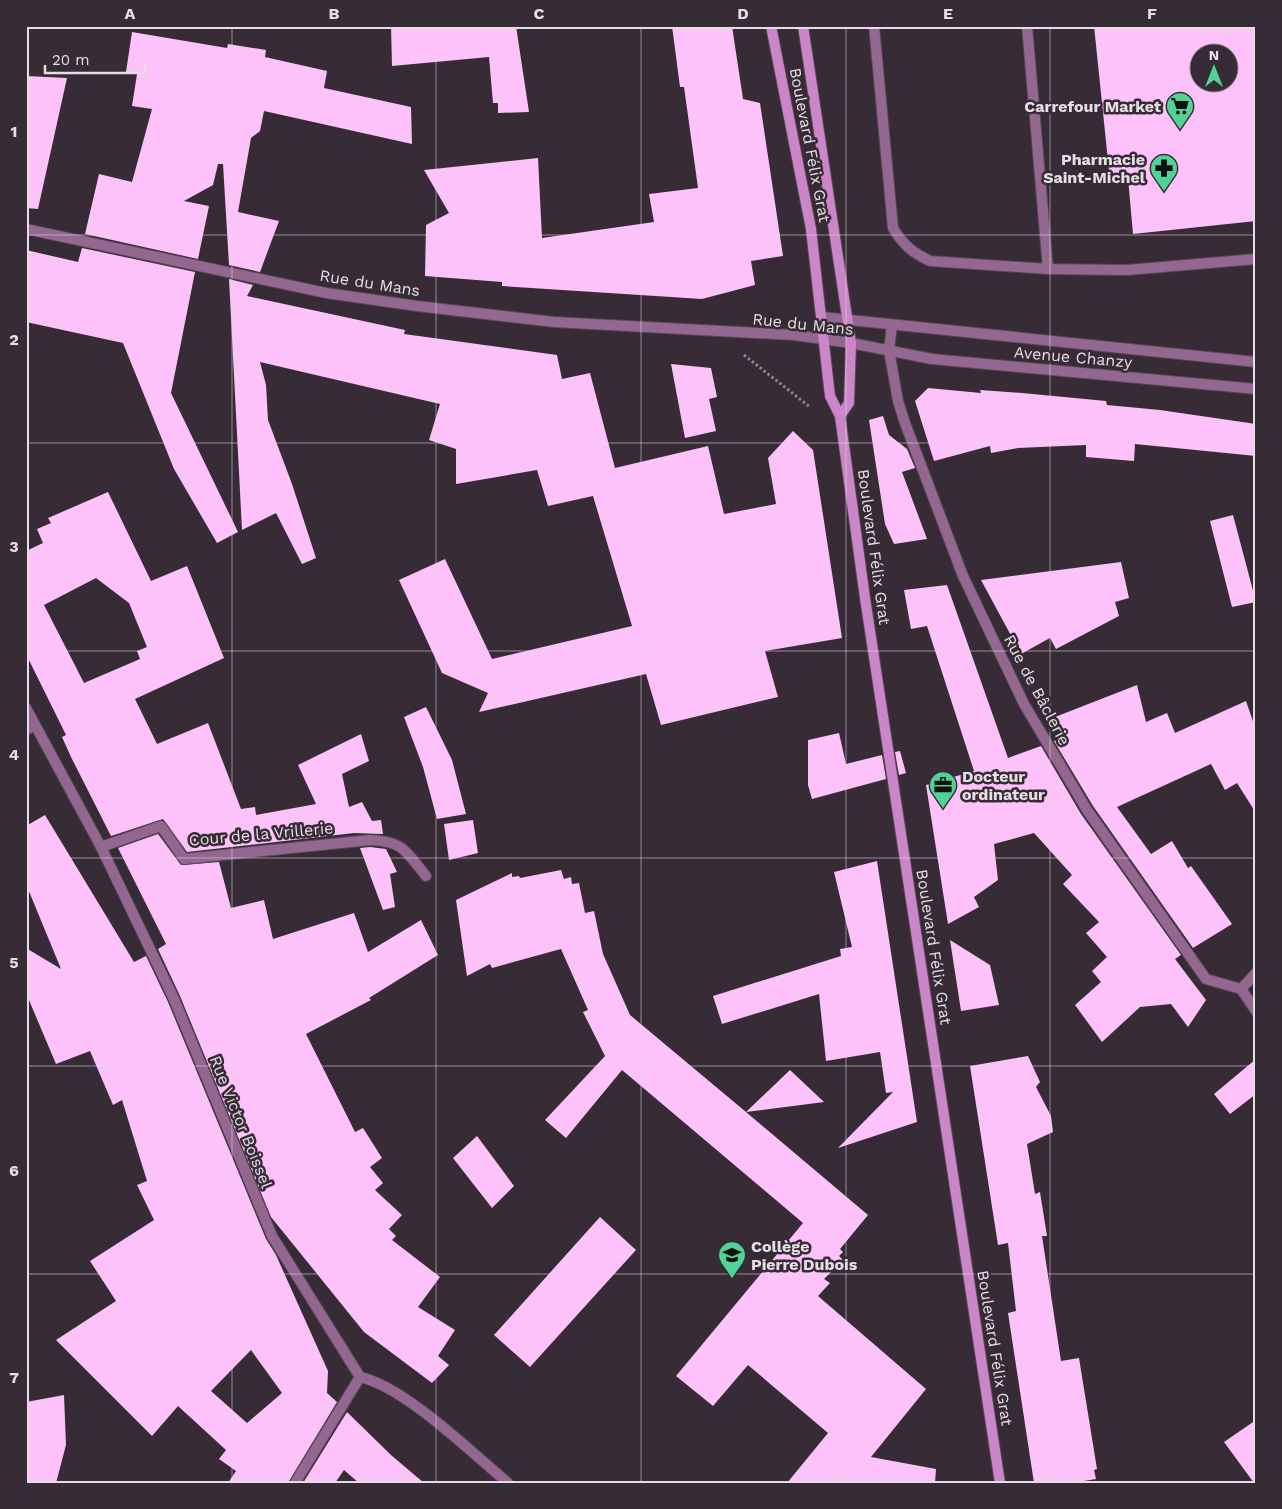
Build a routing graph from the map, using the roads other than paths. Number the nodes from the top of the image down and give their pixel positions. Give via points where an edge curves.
1 (771, 26) edge
2 (803, 26) edge
3 (1027, 26) edge
4 (874, 28) edge
5 (26, 229) edge
6 (1256, 258) edge
7 (1048, 269) junction
8 (821, 317) junction
9 (848, 320) junction
10 (892, 325) junction
11 (823, 339) junction
12 (851, 343) junction
13 (889, 350) junction
14 (1256, 362) edge
15 (1256, 389) edge
16 (840, 416) junction
17 (26, 708) edge
18 (31, 727) edge
19 (100, 847) junction
20 (426, 876) dead end
21 (1256, 973) edge
22 (1241, 989) junction
23 (1256, 1011) edge
24 (360, 1377) junction
25 (295, 1483) edge
26 (508, 1483) edge
27 (1000, 1483) edge

1 - 8 main road, Boulevard Félix Grat via 808,211
2 - 9 main road, Boulevard Félix Grat
3 - 7 street
4 - 7 street via 893,228 901,241 914,254 930,261
5 - 11 street, Rue du Mans via 326,293 554,322
6 - 7 street via 1127,270
8 - 9 street, Rue du Mans
8 - 11 main road, Boulevard Félix Grat
9 - 10 street, Rue du Mans
9 - 12 main road, Boulevard Félix Grat
10 - 13 street, Rue de Bâclerie
10 - 14 street, Avenue Chanzy
11 - 12 street, Rue du Mans
11 - 16 main road, Boulevard Félix Grat via 830,396
12 - 13 street, Rue du Mans
12 - 16 main road, Boulevard Félix Grat via 849,403
13 - 15 street, Avenue Chanzy via 932,359
13 - 22 street, Rue de Bâclerie via 905,423 963,576 1024,704 1086,810 1206,979
16 - 27 main road, Boulevard Félix Grat
17 - 18 street, Rue Victor Boissel
18 - 19 street, Rue Victor Boissel
19 - 20 street, Cour de la Vrillerie via 161,826 184,859 386,840 401,845
19 - 24 street, Rue Victor Boissel via 174,999 272,1236
21 - 22 street
22 - 23 street
24 - 25 street
24 - 26 street via 378,1381 410,1402

